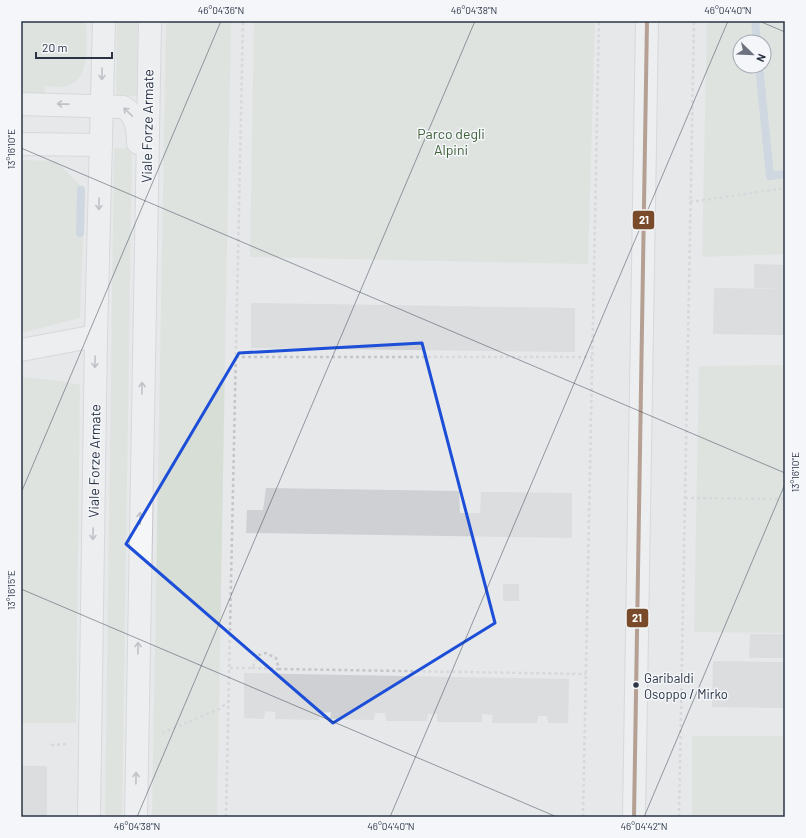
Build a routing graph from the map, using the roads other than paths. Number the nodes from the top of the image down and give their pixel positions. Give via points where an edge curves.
1 (104, 21) edge
2 (150, 21) edge
3 (647, 21) edge
4 (21, 104) edge
5 (102, 105) junction
6 (21, 144) edge
7 (100, 145) junction
8 (145, 231) junction
9 (96, 336) junction
10 (21, 350) edge
11 (89, 817) edge
12 (136, 817) edge
13 (634, 817) edge

1 -> 5 street, Viale Forze Armate
2 - 8 street, Viale Forze Armate
3 - 13 street
5 -> 4 street
5 - 7 street, Viale Forze Armate
8 -> 5 street, Viale Forze Armate via 137,203 138,136 135,120 123,107
6 - 7 street
7 -> 9 street, Viale Forze Armate
12 -> 8 street, Viale Forze Armate
9 - 10 street
9 -> 11 street, Viale Forze Armate

